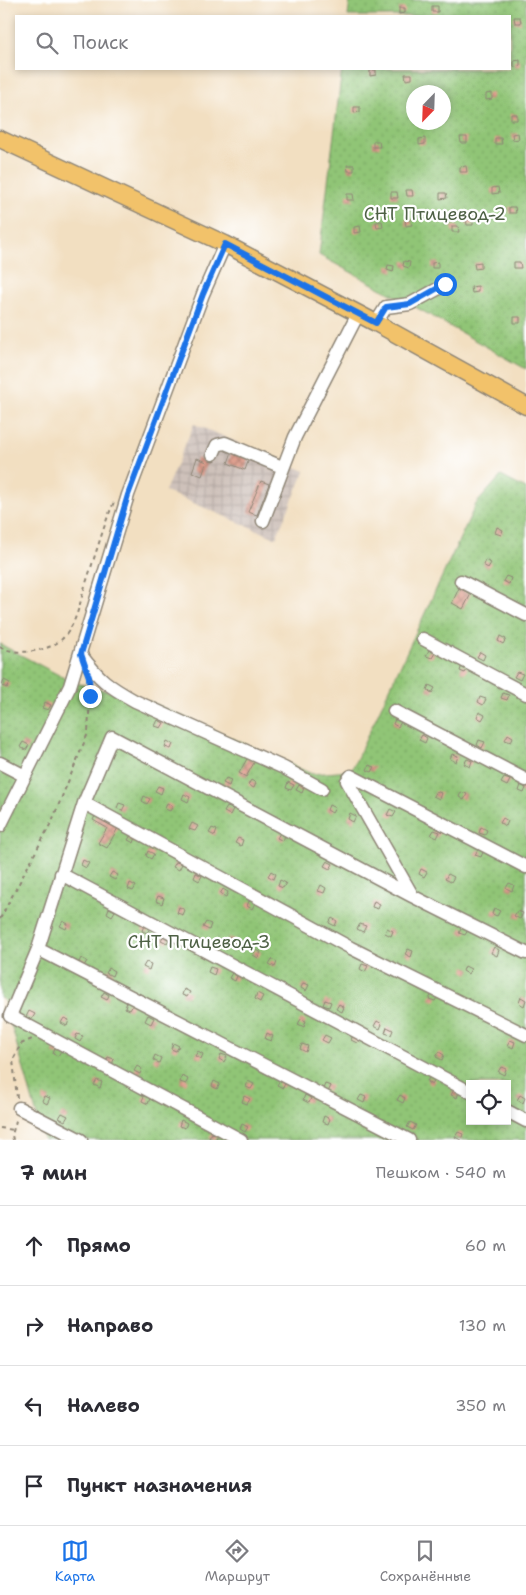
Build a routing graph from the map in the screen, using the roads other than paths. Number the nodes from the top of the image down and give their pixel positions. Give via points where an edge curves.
1 (0, 139) edge
2 (225, 244) junction
3 (445, 284) dead end
4 (358, 314) junction
5 (376, 323) junction
6 (526, 406) edge
7 (213, 454) dead end
8 (282, 467) junction
9 (263, 521) dead end
10 (461, 581) dead end
11 (526, 615) edge
12 (423, 639) dead end
13 (81, 654) junction
14 (526, 694) edge
15 (394, 711) dead end
16 (0, 763) edge
17 (25, 776) junction
18 (526, 780) edge
19 (322, 789) dead end
20 (84, 804) junction
21 (0, 826) edge
22 (526, 867) edge
23 (61, 874) junction
24 (412, 896) junction
25 (38, 950) junction
26 (526, 953) edge
27 (526, 1035) edge
28 (466, 1090) edge
29 (18, 1108) road end
30 (511, 1113) edge
31 (526, 1121) edge
32 (81, 1140) edge
33 (241, 1140) edge
34 (409, 1140) edge

1 - 2 main road
2 - 4 main road
2 - 13 lane via 128,495
3 - 5 lane via 410,304 386,307
4 - 5 main road
4 - 8 lane
5 - 6 main road
7 - 8 lane via 217,445 225,443
8 - 9 lane
10 - 11 lane
12 - 14 lane
13 - 17 lane via 70,686
13 - 19 lane via 97,676 121,693 284,768
15 - 18 lane
16 - 17 lane
17 - 21 lane
20 - 23 lane
20 - 24 lane via 112,737
20 - 27 lane via 351,948
22 - 24 lane via 351,776 347,780
23 - 25 lane
23 - 28 lane
24 - 26 lane
25 - 33 lane via 10,1016
25 - 34 lane
29 - 32 lane
30 - 31 lane

